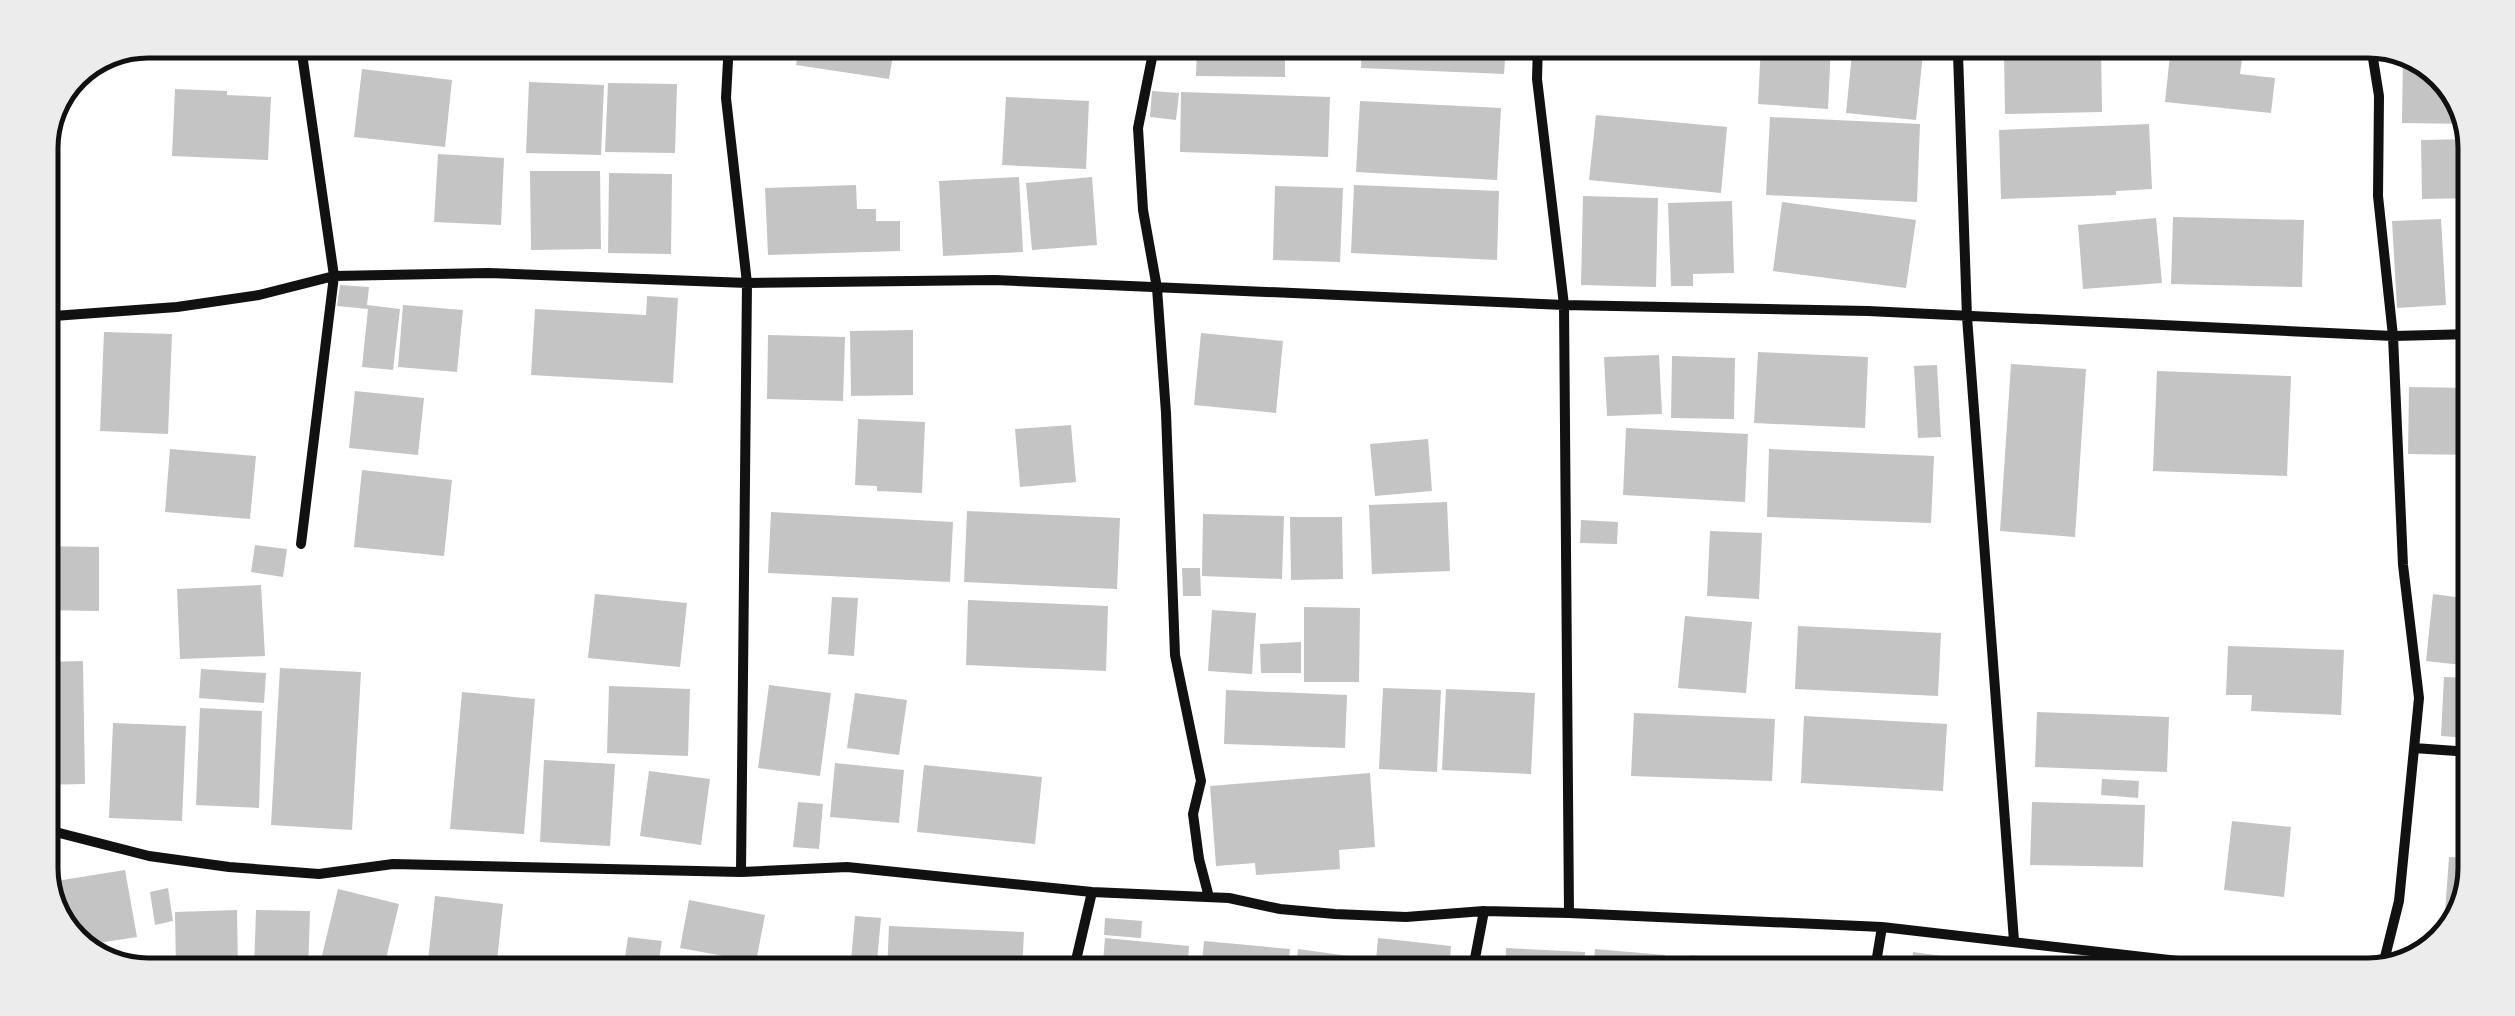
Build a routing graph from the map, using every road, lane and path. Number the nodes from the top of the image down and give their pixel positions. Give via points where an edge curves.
1 (303, 58) edge
2 (729, 58) edge
3 (1152, 58) edge
4 (1537, 58) edge
5 (1958, 58) edge
6 (2374, 58) edge
7 (334, 276) junction
8 (747, 283) junction
9 (1157, 288) junction
10 (1564, 305) junction
11 (58, 315) edge
12 (1968, 317) junction
13 (2457, 334) edge
14 (2393, 336) junction
15 (301, 544) dead end
16 (2414, 748) junction
17 (2458, 751) edge
18 (58, 833) edge
19 (741, 872) junction
20 (1092, 892) junction
21 (1208, 896) junction
22 (1484, 911) junction
23 (1569, 912) junction
24 (1882, 927) junction
25 (2014, 941) junction
26 (2385, 957) edge
27 (1076, 958) edge
28 (1475, 958) edge
29 (1877, 958) edge
30 (2158, 958) edge

1 - 7 street
2 - 8 street via 726,98
3 - 9 street via 1138,128
4 - 10 street
5 - 12 street
6 - 14 street via 2378,196
7 - 8 street via 488,273
7 - 11 street via 177,307
7 - 15 street
8 - 9 street via 995,280
8 - 19 street
9 - 10 street
9 - 21 street via 1174,655 1201,781 1194,814
10 - 12 street
10 - 23 street
12 - 14 street
12 - 25 street
13 - 14 street
14 - 16 street via 2403,565 2419,698
16 - 17 street
16 - 26 street via 2399,902
18 - 19 street via 149,856 318,874 394,864
19 - 20 street via 847,867
20 - 21 street
20 - 27 street
21 - 22 street via 1335,914
22 - 23 street
22 - 28 street
23 - 24 street
24 - 25 street
24 - 29 street
25 - 30 street

